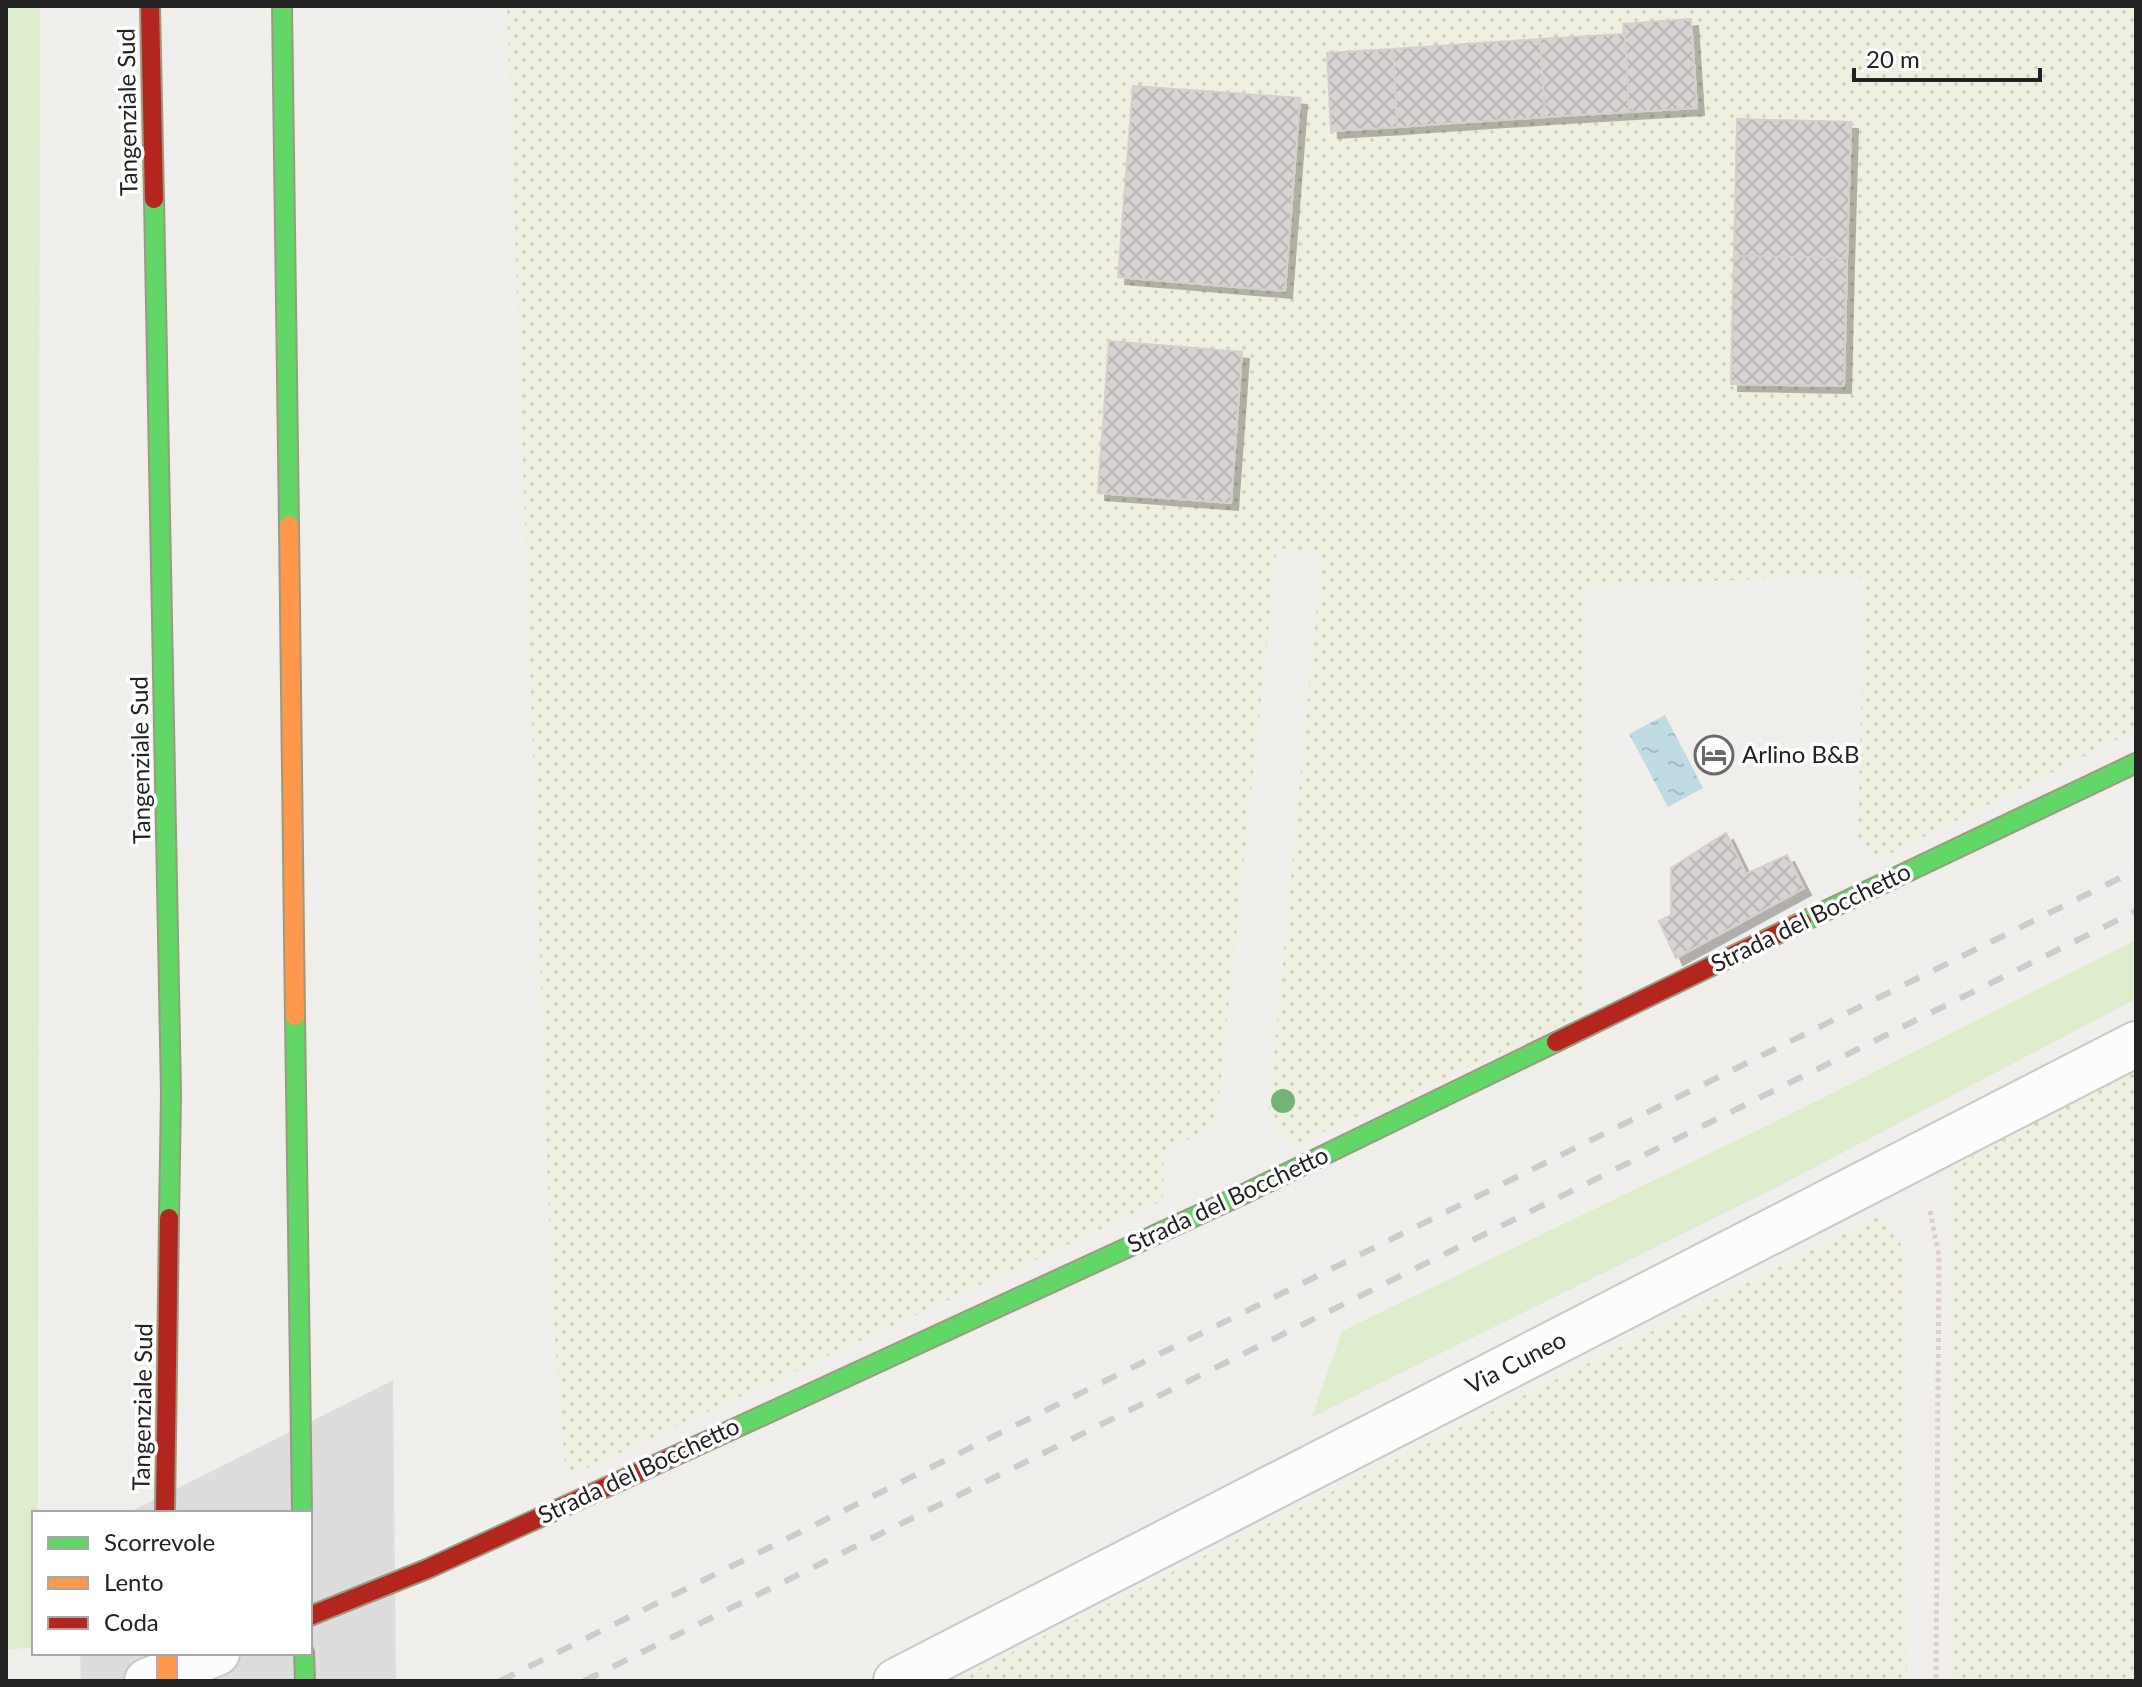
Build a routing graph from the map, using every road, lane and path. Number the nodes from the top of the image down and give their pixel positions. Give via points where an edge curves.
1 (150, 6) edge
2 (282, 6) edge
3 (2136, 763) edge
4 (2136, 1044) edge
5 (1909, 1161) junction
6 (165, 1504) edge
7 (302, 1511) edge
8 (312, 1615) edge
9 (167, 1655) edge
10 (212, 1655) edge
11 (304, 1655) edge
12 (147, 1681) edge
13 (167, 1681) edge
14 (305, 1681) edge
15 (896, 1681) edge
16 (1936, 1681) edge

1 - 6 main road, Tangenziale Sud via 171,1094
2 - 7 main road
3 - 8 main road, Strada del Bocchetto via 1246,1193 427,1569
4 - 5 street, Via Cuneo
5 - 15 street, Via Cuneo
5 - 16 path via 1928,1204 1939,1256
9 - 13 main road, bridge
10 - 12 street
11 - 14 main road

